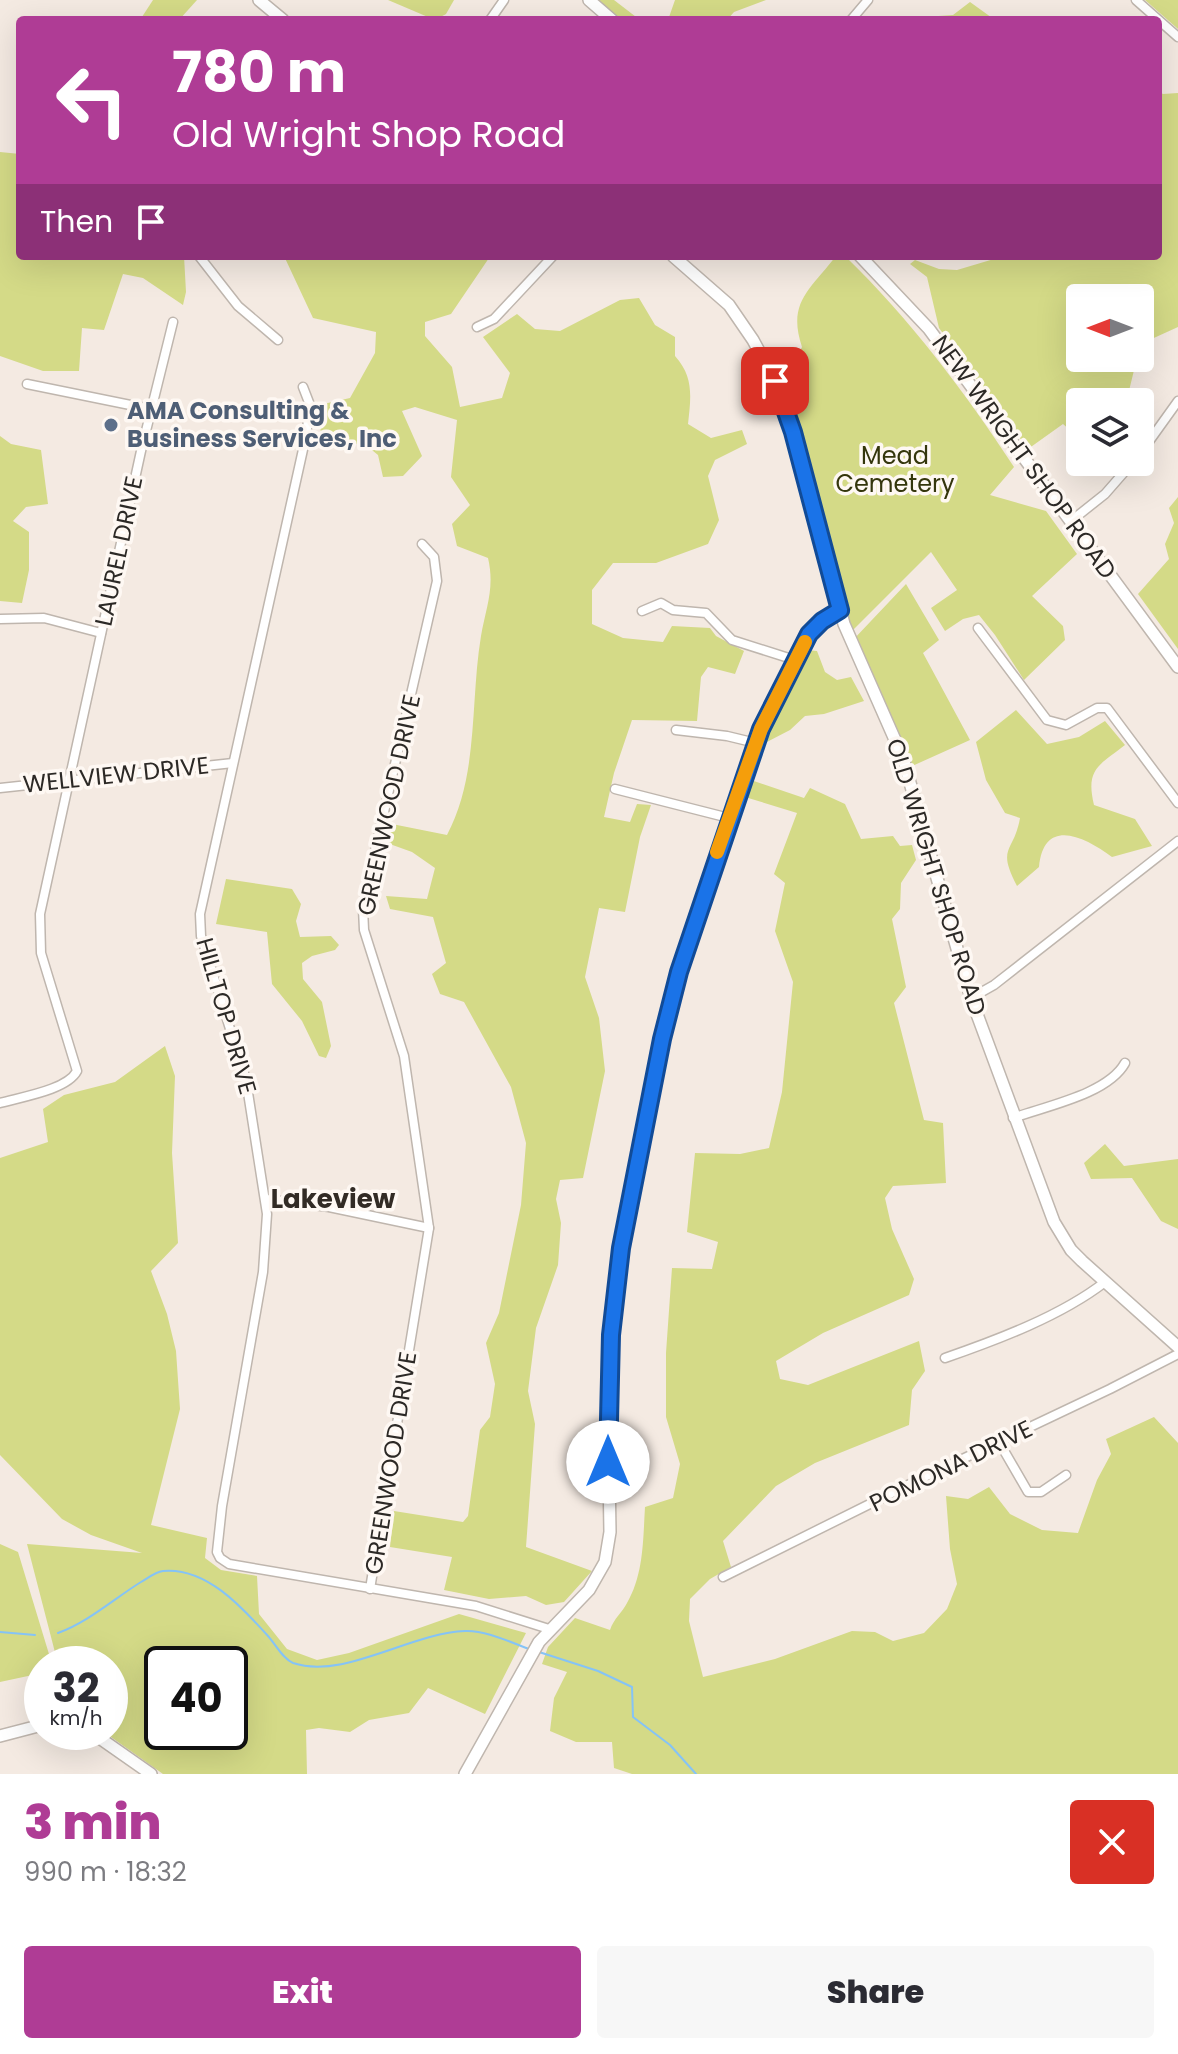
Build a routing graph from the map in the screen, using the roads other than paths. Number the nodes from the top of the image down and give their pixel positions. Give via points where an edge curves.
1 (259, 0) edge
2 (589, 0) edge
3 (868, 0) edge
4 (1136, 0) edge
5 (274, 16) edge
6 (607, 16) edge
7 (854, 16) edge
8 (1154, 16) edge
9 (1162, 23) edge
10 (1178, 37) edge
11 (202, 260) edge
12 (549, 260) edge
13 (678, 260) edge
14 (864, 260) edge
15 (173, 322) dead end
16 (477, 327) dead end
17 (278, 340) dead end
18 (27, 384) dead end
19 (303, 387) dead end
20 (1178, 401) edge
21 (150, 409) junction
22 (1154, 434) edge
23 (1122, 476) edge
24 (1071, 521) junction
25 (422, 544) dead end
26 (840, 610) junction
27 (642, 611) dead end
28 (0, 619) edge
29 (978, 628) dead end
30 (101, 633) junction
31 (795, 660) junction
32 (1178, 667) edge
33 (676, 730) dead end
34 (756, 743) junction
35 (233, 763) junction
36 (69, 780) junction
37 (0, 788) edge
38 (615, 789) dead end
39 (1178, 803) edge
40 (729, 818) junction
41 (1178, 841) edge
42 (971, 998) junction
43 (1125, 1063) dead end
44 (0, 1103) edge
45 (1013, 1118) junction
46 (266, 1199) junction
47 (429, 1228) junction
48 (1105, 1282) junction
49 (1178, 1347) edge
50 (1178, 1354) edge
51 (945, 1358) dead end
52 (999, 1442) junction
53 (1066, 1475) dead end
54 (723, 1577) dead end
55 (370, 1589) junction
56 (549, 1629) junction
57 (24, 1730) edge
58 (0, 1736) edge
59 (117, 1750) edge
60 (151, 1774) edge
61 (465, 1774) edge

1 - 5 street
2 - 6 street
3 - 7 street
4 - 8 street
9 - 10 street
11 - 17 street via 238,306
12 - 16 street via 494,319
13 - 26 street, OLD WRIGHT SHOP ROAD via 729,305 771,372 793,432
14 - 24 street, NEW WRIGHT SHOP ROAD via 929,329
15 - 21 street, LAUREL DRIVE
18 - 21 street
19 - 35 street, HILLTOP DRIVE via 310,405 306,436
20 - 22 street
21 - 30 street, LAUREL DRIVE
23 - 24 street
24 - 32 street, NEW WRIGHT SHOP ROAD
25 - 47 street, GREENWOOD DRIVE via 437,563 437,581 363,919 404,1056
26 - 31 street via 816,626
26 - 42 street, OLD WRIGHT SHOP ROAD via 903,758
27 - 31 street via 661,603 678,611 700,611 713,617 732,640
28 - 30 street via 44,618
29 - 39 street via 1047,720 1066,725 1107,708
30 - 36 street, LAUREL DRIVE
31 - 34 street
33 - 34 street
34 - 40 street
35 - 36 street, WELLVIEW DRIVE
35 - 46 street, HILLTOP DRIVE via 200,925 246,1080
36 - 37 street, WELLVIEW DRIVE
36 - 44 street, LAUREL DRIVE via 39,929 41,953 77,1071 61,1085
38 - 40 street
40 - 56 street via 675,985 621,1248 611,1335 608,1547 597,1580
41 - 42 street
42 - 45 street, OLD WRIGHT SHOP ROAD
43 - 45 street via 1105,1084
45 - 48 street, OLD WRIGHT SHOP ROAD via 1061,1235
46 - 47 street
46 - 55 street, HILLTOP DRIVE via 266,1251 217,1543 220,1557 229,1564
47 - 55 street, GREENWOOD DRIVE
48 - 49 street, OLD WRIGHT SHOP ROAD
48 - 51 street via 1082,1299
50 - 52 street, POMONA DRIVE
52 - 53 street via 1028,1492 1041,1492
52 - 54 street, POMONA DRIVE
55 - 56 street via 476,1606
56 - 61 street
57 - 58 street
59 - 60 street

